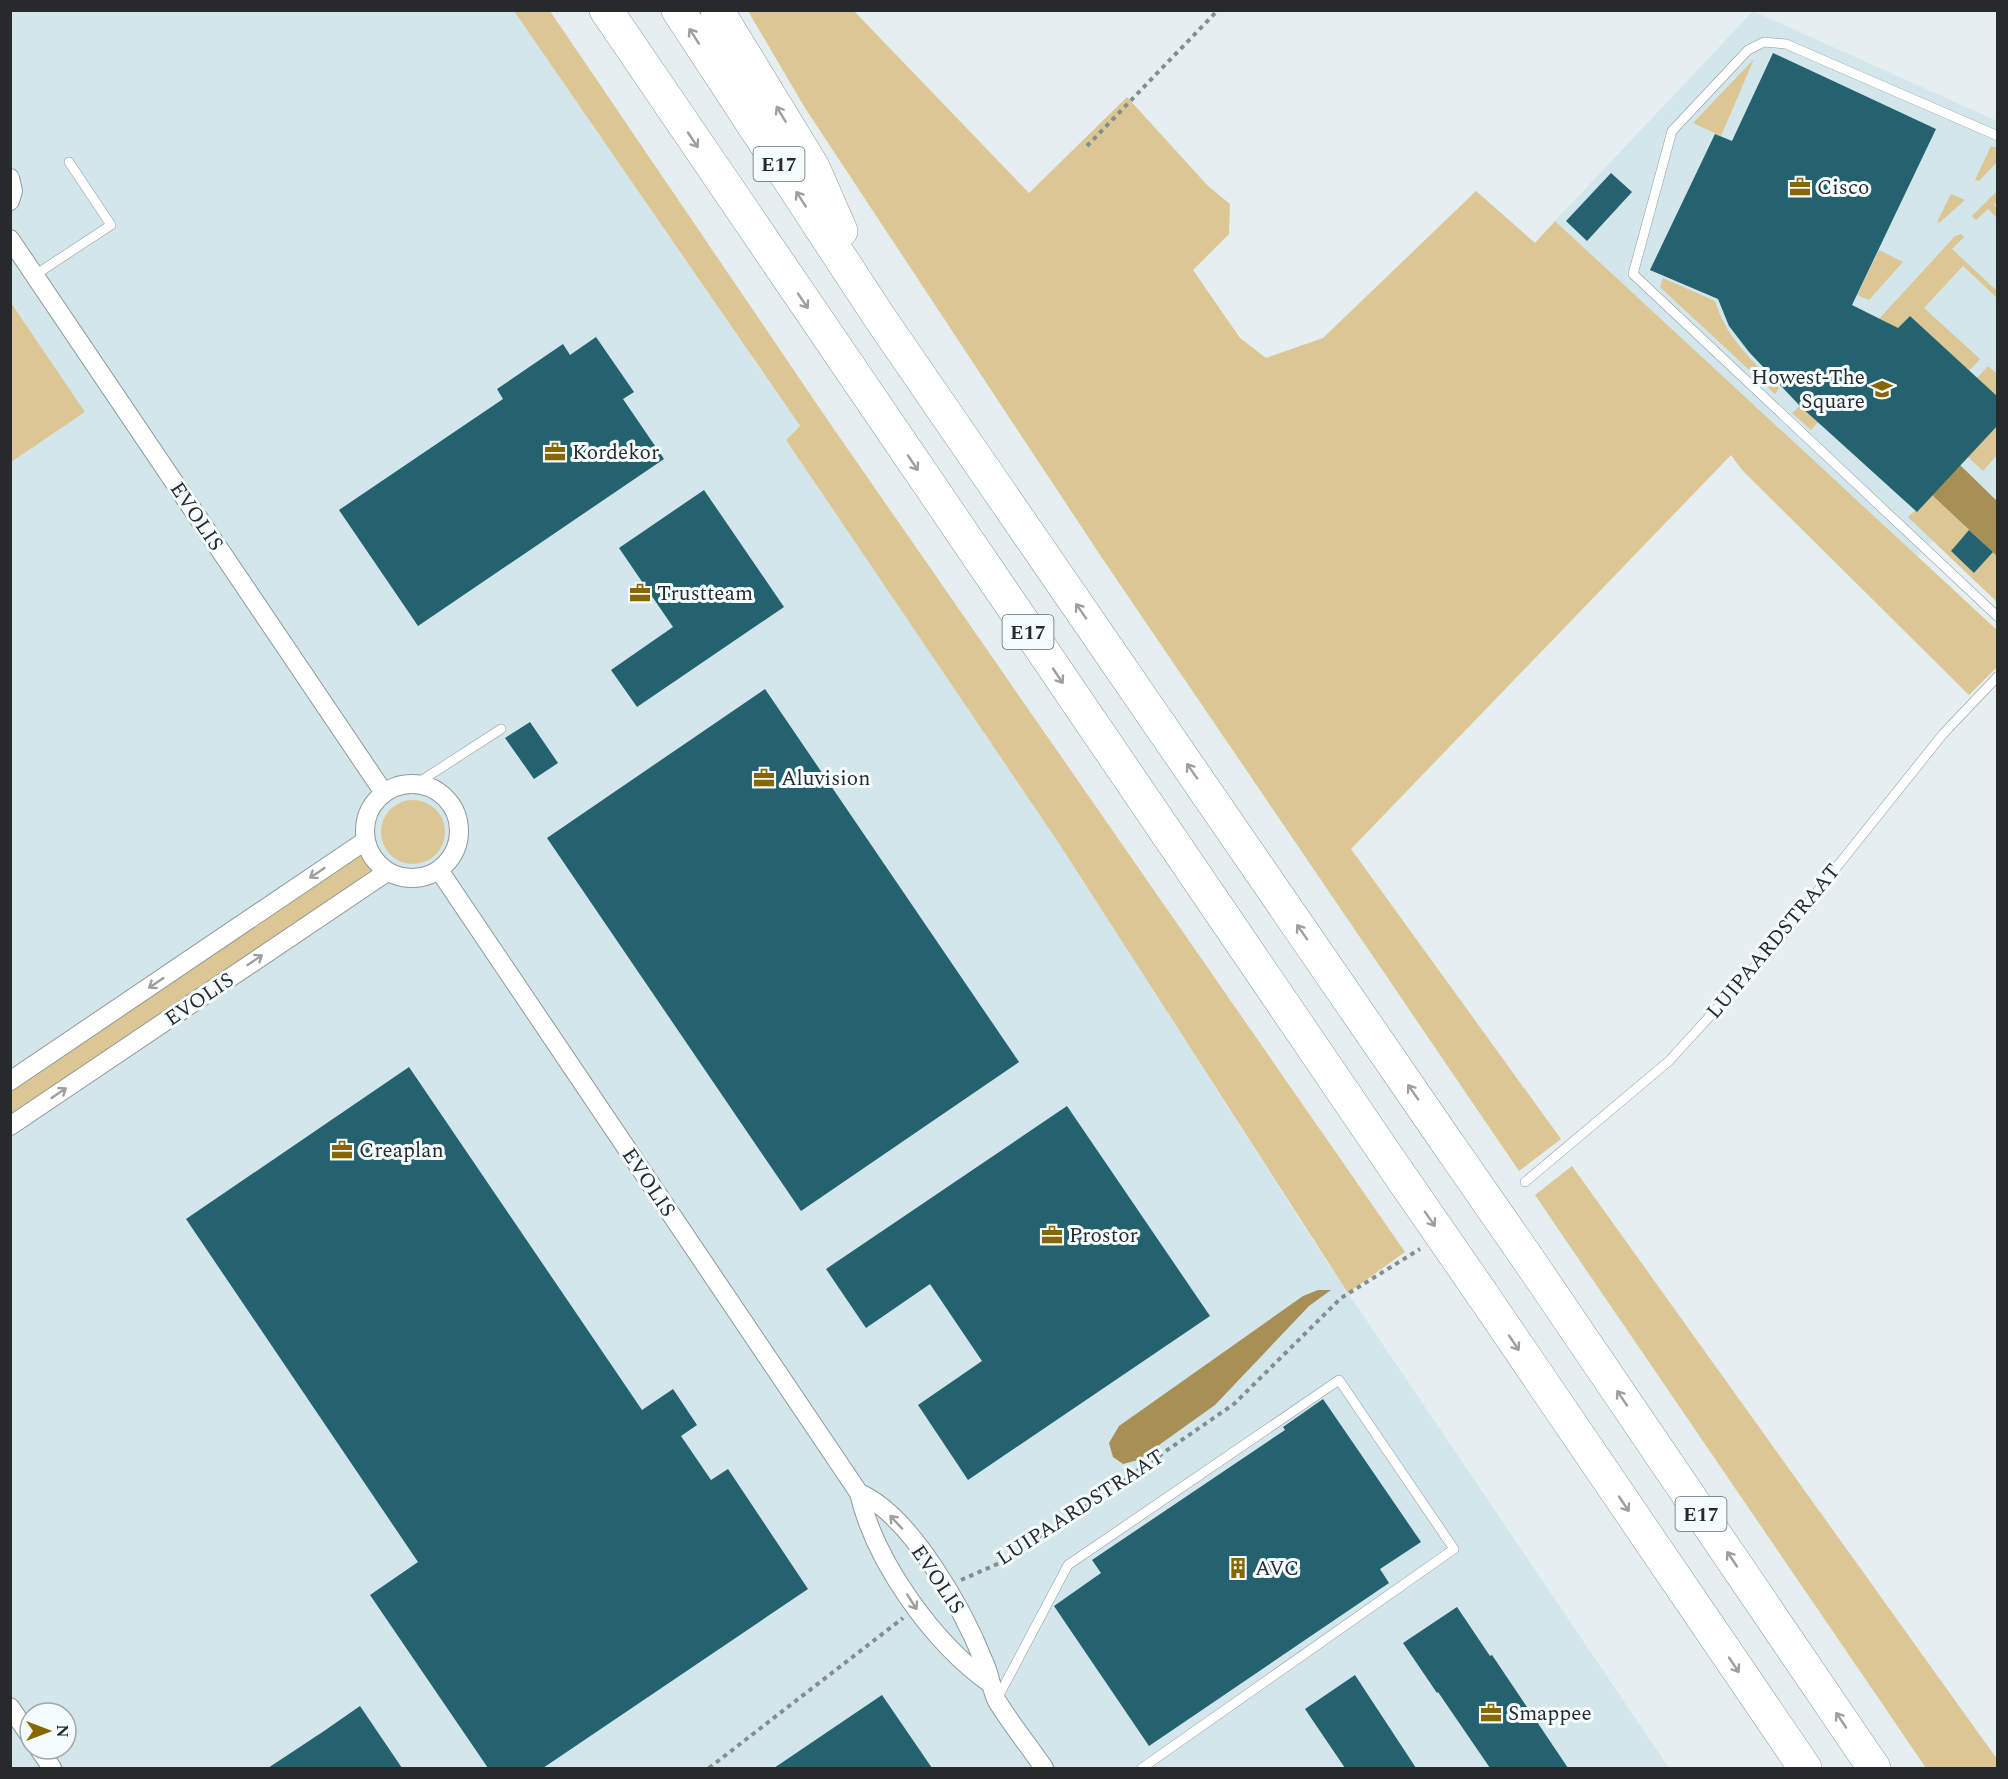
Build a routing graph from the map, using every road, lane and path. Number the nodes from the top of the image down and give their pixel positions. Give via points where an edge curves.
1 (594, 10) edge
2 (606, 10) edge
3 (678, 10) edge
4 (717, 10) edge
5 (1218, 10) edge
6 (660, 92) junction
7 (1998, 136) edge
8 (1087, 146) dead end
9 (69, 162) dead end
10 (10, 178) edge
11 (10, 201) edge
12 (10, 238) edge
13 (35, 275) junction
14 (880, 318) junction
15 (1998, 617) edge
16 (1998, 676) edge
17 (501, 729) dead end
18 (416, 784) junction
19 (384, 794) junction
20 (366, 841) junction
21 (439, 870) junction
22 (387, 872) junction
23 (10, 1081) edge
24 (10, 1126) edge
25 (1525, 1182) dead end
26 (1412, 1254) dead end
27 (859, 1493) junction
28 (947, 1587) junction
29 (916, 1608) junction
30 (994, 1692) junction
31 (709, 1768) edge
32 (1044, 1768) edge
33 (1142, 1768) edge
34 (1805, 1768) edge
35 (1874, 1768) edge

1 - 6 highway
2 - 6 highway, E17
14 -> 3 highway, E17
14 -> 4 highway via 813,167
5 - 8 path
6 -> 34 highway, E17, bridge
7 - 15 lane via 1786,44 1764,42 1748,50 1672,131 1633,274
9 - 13 lane via 111,225
10 - 11 street
12 - 13 street, EVOLIS
13 - 19 street, EVOLIS
35 -> 14 highway, E17, bridge
16 - 25 lane, LUIPAARDSTRAAT via 1943,734 1772,948 1669,1061
17 - 18 lane
18 - 19 street via 402,785
18 - 21 street via 428,786 448,800 458,823 457,847
19 - 20 street via 370,808
20 - 22 street via 374,860
20 -> 23 street, EVOLIS
21 - 22 street via 408,879
21 - 27 street, EVOLIS
24 -> 22 street, EVOLIS
26 - 28 path, LUIPAARDSTRAAT via 1341,1298 1234,1404 1011,1557
28 -> 27 street, EVOLIS via 922,1551 875,1500
27 -> 29 street, EVOLIS via 891,1570
28 - 30 street, EVOLIS via 985,1664
29 - 30 street, EVOLIS
29 - 31 path
30 - 32 street, EVOLIS
30 - 33 lane via 1068,1565 1339,1380 1454,1549

